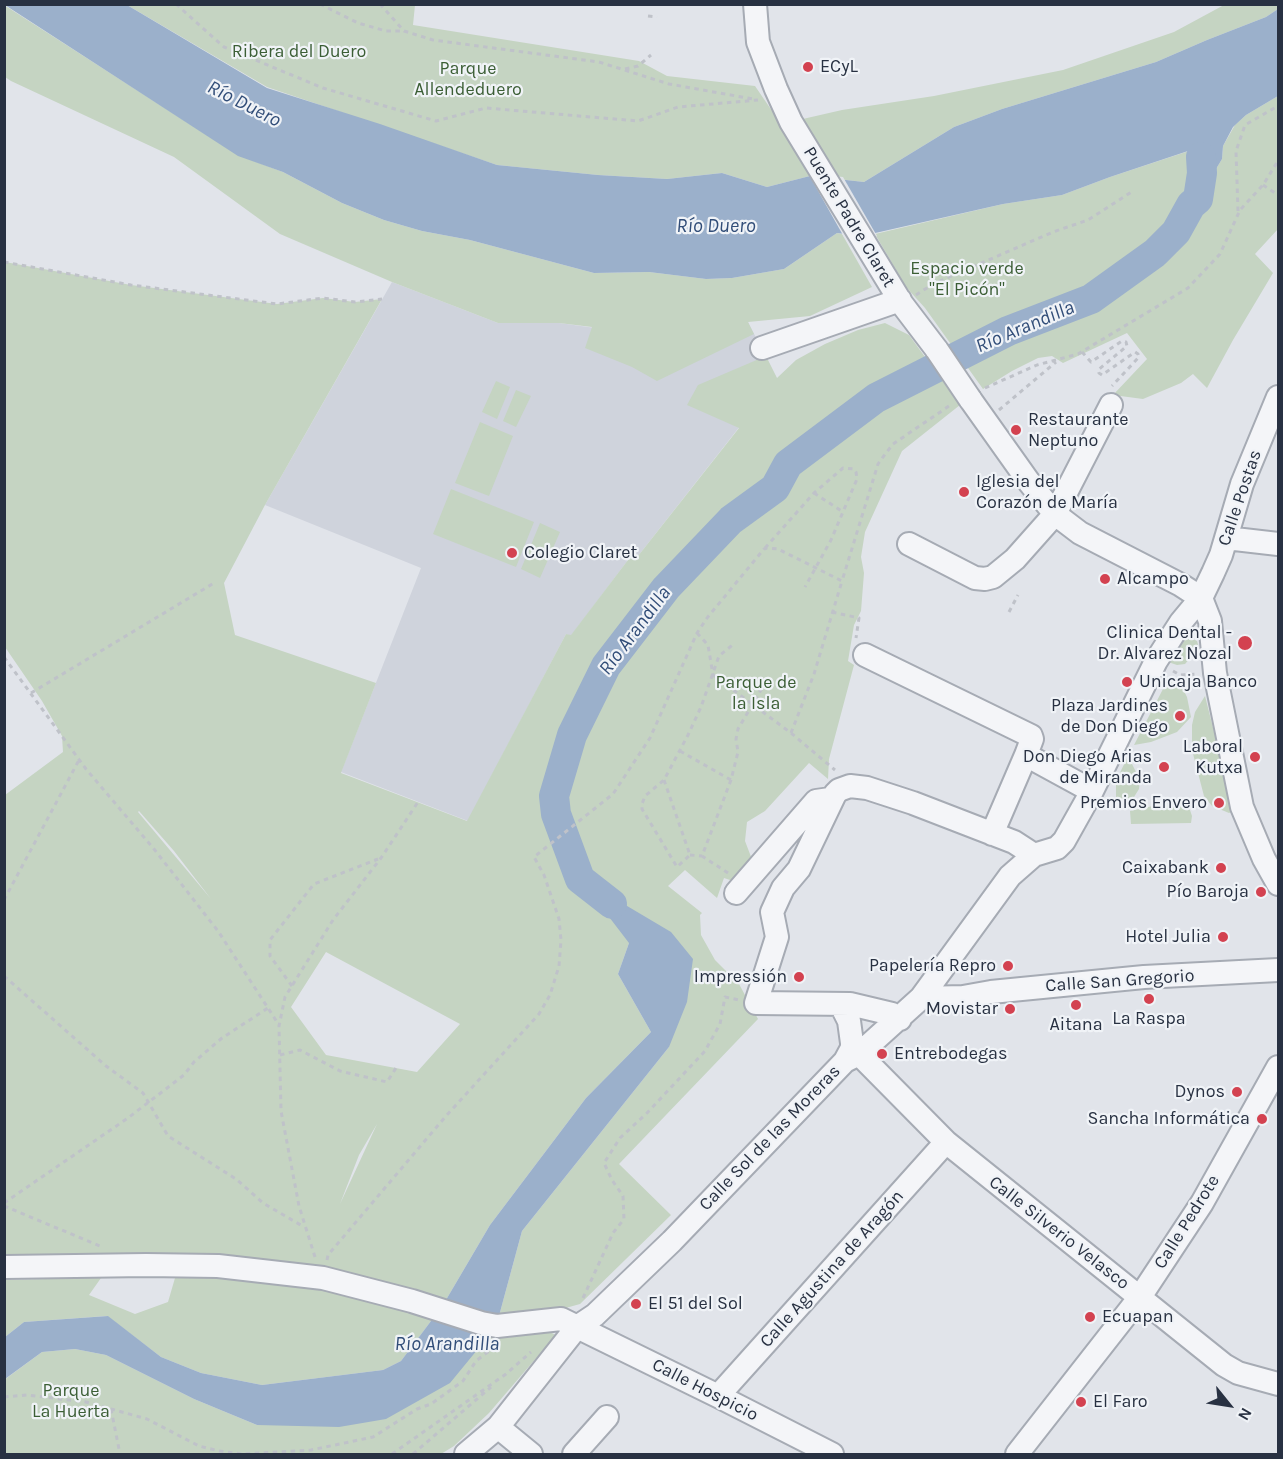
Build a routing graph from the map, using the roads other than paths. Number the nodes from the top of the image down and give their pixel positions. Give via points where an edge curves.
1 (755, 4) edge
2 (901, 302) junction
3 (762, 348) dead end
4 (1278, 397) edge
5 (1108, 399) road end
6 (1055, 514) junction
7 (1226, 538) junction
8 (909, 544) dead end
9 (1278, 544) edge
10 (1201, 598) junction
11 (860, 652) road end
12 (1026, 755) junction
13 (1092, 791) junction
14 (830, 800) junction
15 (992, 834) junction
16 (1034, 855) junction
17 (1276, 873) edge
18 (741, 888) road end
19 (942, 969) junction
20 (1278, 970) edge
21 (963, 997) junction
22 (921, 998) junction
23 (824, 1009) junction
24 (892, 1025) junction
25 (852, 1057) junction
26 (1278, 1067) edge
27 (945, 1142) junction
28 (4, 1267) edge
29 (1140, 1297) junction
30 (577, 1327) junction
31 (1278, 1384) edge
32 (718, 1395) junction
33 (607, 1417) dead end
34 (498, 1427) junction
35 (466, 1455) edge
36 (531, 1455) edge
37 (574, 1455) edge
38 (832, 1455) edge
39 (1017, 1455) edge

1 - 2 street, Puente Padre Claret via 758,42 791,122
2 - 3 street
2 - 6 street, Puente Padre Claret, bridge
4 - 7 street, Calle Postas via 1242,484
5 - 6 street
6 - 8 street via 1003,570 985,579 975,578
6 - 10 street, Puente Padre Claret via 1080,533
7 - 9 street
7 - 10 street, Calle Postas
10 - 13 street via 1156,661
10 - 17 street via 1210,621 1215,673 1242,807
11 - 12 street via 1027,734 1032,739
12 - 13 street
12 - 15 street
13 - 16 street, Calle Sol de las Moreras via 1057,848
14 - 15 street via 839,790 850,786 867,788
14 - 18 street via 816,801
14 - 23 street via 799,869 783,888 772,912 777,937 756,1003
15 - 16 street
16 - 19 street, Calle Sol de las Moreras via 1010,876
19 - 21 street
19 - 22 street, Calle Sol de las Moreras
20 - 21 street, Calle San Gregorio via 1144,977
21 - 22 street, Calle San Gregorio
22 - 24 street, Calle Sol de las Moreras
23 - 24 street via 850,1004 892,1014
23 - 25 street via 849,1021
24 - 25 street, Calle Sol de las Moreras
25 - 27 street, Calle Silverio Velasco
25 - 30 street, Calle Sol de las Moreras via 672,1241 595,1315
26 - 29 street, Calle Pedrote via 1202,1203
27 - 29 street, Calle Silverio Velasco
27 - 32 street, Calle Agustina de Aragón
28 - 30 street, Calle Hospicio via 218,1266 318,1277 481,1323 498,1335 561,1319
29 - 31 street, Calle Silverio Velasco via 1231,1370
29 - 39 street, Calle Pedrote
30 - 32 street, Calle Hospicio
30 - 34 street, Calle Sol de las Moreras
32 - 38 street, Calle Hospicio
33 - 37 street
34 - 35 street, Calle Sol de las Moreras
34 - 36 street

